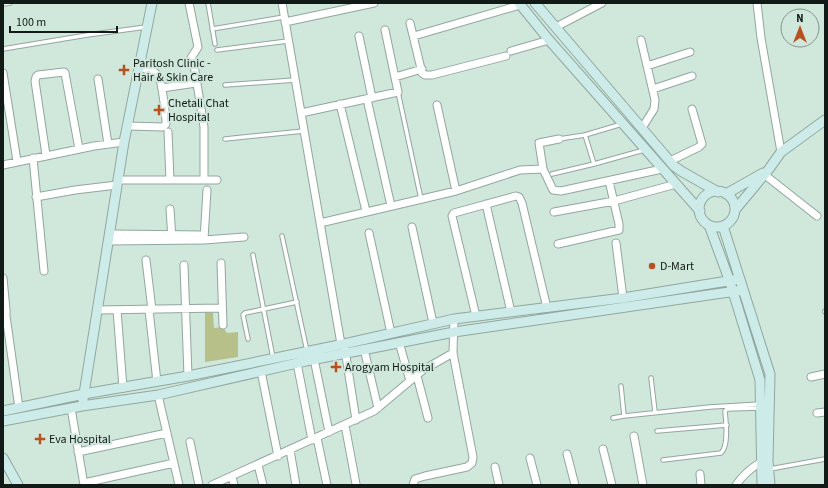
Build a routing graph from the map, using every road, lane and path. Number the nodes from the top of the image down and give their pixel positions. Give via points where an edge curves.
1 (10, 3) edge
2 (152, 3) edge
3 (189, 3) edge
4 (208, 3) edge
5 (282, 3) edge
6 (374, 3) edge
7 (535, 3) edge
8 (602, 3) edge
9 (757, 3) edge
10 (3, 4) edge
11 (519, 4) edge
12 (284, 20) junction
13 (410, 23) dead end
14 (147, 27) junction
15 (556, 27) junction
16 (212, 29) junction
17 (385, 30) dead end
18 (359, 36) dead end
19 (414, 36) junction
20 (549, 40) junction
21 (641, 40) dead end
22 (288, 41) junction
23 (215, 44) dead end
24 (3, 49) edge
25 (217, 50) dead end
26 (690, 52) dead end
27 (647, 66) junction
28 (139, 67) junction
29 (422, 69) junction
30 (3, 73) edge
31 (692, 76) dead end
32 (395, 77) junction
33 (98, 79) dead end
34 (295, 80) junction
35 (196, 84) junction
36 (225, 85) dead end
37 (162, 88) junction
38 (653, 89) junction
39 (398, 92) junction
40 (370, 98) junction
41 (340, 104) junction
42 (437, 106) dead end
43 (692, 108) dead end
44 (301, 113) junction
45 (825, 120) edge
46 (623, 124) junction
47 (127, 126) junction
48 (642, 128) junction
49 (304, 131) junction
50 (168, 132) dead end
51 (585, 135) junction
52 (225, 139) dead end
53 (559, 139) joint
54 (124, 142) junction
55 (108, 144) junction
56 (79, 149) junction
57 (646, 150) junction
58 (781, 152) junction
59 (46, 156) junction
60 (33, 158) junction
61 (17, 161) junction
62 (670, 161) junction
63 (594, 164) junction
64 (3, 165) edge
65 (543, 169) junction
66 (662, 169) junction
67 (767, 172) junction
68 (552, 174) dead end
69 (170, 180) junction
70 (204, 180) junction
71 (217, 180) dead end
72 (609, 181) junction
73 (118, 183) junction
74 (676, 184) junction
75 (207, 190) dead end
76 (456, 191) junction
77 (722, 193) junction
78 (36, 196) junction
79 (421, 199) junction
80 (614, 201) junction
81 (486, 204) junction
82 (391, 206) junction
83 (170, 209) dead end
84 (735, 210) junction
85 (366, 211) junction
86 (700, 211) junction
87 (554, 212) dead end
88 (817, 216) dead end
89 (320, 223) junction
90 (709, 225) junction
91 (723, 226) junction
92 (412, 227) dead end
93 (369, 233) dead end
94 (282, 236) dead end
95 (109, 237) junction
96 (171, 237) junction
97 (204, 237) junction
98 (244, 237) dead end
99 (616, 243) dead end
100 (558, 244) dead end
101 (253, 255) dead end
102 (146, 260) dead end
103 (221, 263) dead end
104 (184, 265) dead end
105 (44, 271) dead end
106 (3, 278) edge
107 (740, 279) junction
108 (730, 282) junction
109 (743, 290) junction
110 (733, 292) junction
111 (623, 298) junction
112 (297, 302) junction
113 (222, 308) junction
114 (547, 308) junction
115 (264, 309) junction
116 (97, 310) junction
117 (117, 310) junction
118 (150, 310) junction
119 (185, 310) junction
120 (511, 312) junction
121 (5, 316) edge
122 (476, 316) junction
123 (454, 319) junction
124 (433, 323) junction
125 (223, 325) dead end
126 (454, 332) junction
127 (391, 333) junction
128 (248, 339) dead end
129 (399, 342) junction
130 (344, 347) junction
131 (364, 349) junction
132 (307, 351) junction
133 (453, 353) junction
134 (274, 358) junction
135 (314, 359) junction
136 (297, 363) junction
137 (261, 371) junction
138 (825, 374) edge
139 (188, 376) junction
140 (417, 376) junction
141 (810, 377) dead end
142 (651, 378) dead end
143 (157, 382) junction
144 (410, 382) junction
145 (621, 386) dead end
146 (124, 388) junction
147 (84, 394) junction
148 (158, 394) junction
149 (82, 406) junction
150 (761, 406) junction
151 (19, 408) junction
152 (71, 408) junction
153 (378, 408) junction
154 (3, 411) edge
155 (655, 412) junction
156 (825, 412) edge
157 (817, 413) dead end
158 (624, 416) junction
159 (428, 418) dead end
160 (613, 418) dead end
161 (356, 420) junction
162 (3, 421) edge
163 (345, 425) junction
164 (726, 425) junction
165 (657, 431) dead end
166 (329, 432) junction
167 (167, 433) junction
168 (634, 436) dead end
169 (315, 439) junction
170 (190, 442) dead end
171 (603, 449) dead end
172 (290, 450) junction
173 (78, 452) junction
174 (567, 454) dead end
175 (278, 456) junction
176 (3, 458) edge
177 (530, 458) dead end
178 (825, 459) edge
179 (663, 460) dead end
180 (761, 462) junction
181 (174, 463) junction
182 (258, 465) junction
183 (495, 467) dead end
184 (769, 469) junction
185 (700, 474) dead end
186 (232, 477) junction
187 (84, 484) edge
188 (356, 484) dead end
189 (18, 485) edge
190 (179, 485) edge
191 (199, 485) edge
192 (212, 485) edge
193 (234, 485) edge
194 (263, 485) edge
195 (296, 485) edge
196 (327, 485) edge
197 (412, 485) edge
198 (499, 485) edge
199 (537, 485) edge
200 (575, 485) edge
201 (612, 485) edge
202 (643, 485) edge
203 (701, 485) edge
204 (736, 485) edge
205 (762, 485) edge
206 (770, 485) edge

1 - 10 lane
2 - 14 street
3 - 35 street via 198,46 192,62
4 - 16 lane
5 - 12 street
6 - 12 street
7 - 15 street
8 - 15 street
9 - 58 street
11 - 19 street
11 - 20 street
12 - 16 lane
12 - 22 street
13 - 19 street
14 - 24 lane
14 - 28 street
15 - 48 street
16 - 23 lane
17 - 32 street
18 - 40 street
19 - 29 street
20 - 29 street via 509,54 428,76
20 - 46 street
21 - 27 street
22 - 25 lane
22 - 34 street
26 - 27 street
27 - 38 street
28 - 37 street via 157,74
28 - 47 street
29 - 32 street
30 - 61 street
31 - 38 street
32 - 39 street
33 - 55 street
34 - 36 lane
34 - 44 street
35 - 37 street
35 - 70 street via 204,127
37 - 47 street via 166,122 164,126
38 - 48 street via 655,104
39 - 40 street
39 - 79 lane
40 - 41 street
40 - 82 street
41 - 44 street
41 - 85 street
42 - 76 street
43 - 62 street via 702,144
44 - 49 street
45 - 58 street
46 - 51 lane
46 - 57 street
47 - 54 street
48 - 62 street
49 - 52 lane
49 - 89 street
50 - 69 street
51 - 53 lane
51 - 63 lane
53 - 65 street via 538,143
54 - 55 street
54 - 73 street
55 - 56 street
56 - 59 street
56 - 59 street via 65,73 38,75 35,80
57 - 63 lane
57 - 66 street
58 - 67 street
59 - 60 street
60 - 61 street
60 - 78 street
61 - 64 street
62 - 77 street via 681,172
63 - 68 lane
65 - 72 street via 553,190 557,191
65 - 76 street via 520,170
66 - 72 street
66 - 74 street
67 - 77 street
67 - 84 street
67 - 88 street
69 - 70 street
69 - 73 street
70 - 71 street
72 - 80 street
73 - 78 street
73 - 95 street
74 - 80 street
74 - 86 street
75 - 97 street
76 - 79 street
77 - 84 street via 733,201
77 - 86 street via 712,192 707,195 700,205
78 - 105 street
79 - 82 street
80 - 87 street
80 - 100 street via 619,230
81 - 114 street via 516,196 521,200
81 - 120 street
81 - 122 street via 454,213 452,216
82 - 85 street
83 - 96 street
84 - 91 street via 733,218
85 - 89 street
86 - 90 street
89 - 130 street
90 - 91 street
90 - 108 street
91 - 107 street
92 - 124 street
93 - 127 street
94 - 112 lane
95 - 96 street
95 - 116 street
96 - 97 street
97 - 98 street
99 - 111 street
101 - 115 lane
102 - 118 street
103 - 113 street
104 - 119 street
106 - 121 street
107 - 108 street
107 - 109 street
108 - 110 street
108 - 111 street
109 - 110 street
109 - 184 street via 770,374
110 - 126 street
110 - 150 street via 760,380
111 - 114 street
112 - 115 lane
112 - 132 lane
113 - 119 street
113 - 125 street
114 - 120 street
115 - 128 lane via 243,315
115 - 134 lane
116 - 117 street
116 - 147 street
117 - 118 street
117 - 146 street
118 - 119 street
118 - 143 street
119 - 139 street
120 - 122 street
121 - 151 street
122 - 123 street
123 - 124 street
123 - 126 street
124 - 127 street
126 - 129 street
126 - 133 street
127 - 130 street
129 - 131 street
129 - 144 street
130 - 131 street
130 - 132 street
130 - 135 street
130 - 161 street
131 - 153 street
132 - 134 street
133 - 140 street
133 - 197 street via 473,457 472,463 467,467 414,480
134 - 139 street
135 - 136 street
135 - 166 street
136 - 137 street
136 - 169 street
137 - 148 street
137 - 175 street
138 - 141 street
139 - 143 street
140 - 144 street
140 - 159 street
142 - 155 lane
143 - 146 street
144 - 153 street
145 - 158 lane
146 - 147 street
147 - 149 street
147 - 151 street
148 - 149 street
148 - 167 street
149 - 152 street
150 - 155 lane
150 - 164 lane via 727,409
150 - 180 street
151 - 154 street
152 - 162 street
152 - 173 street
153 - 161 street
155 - 158 lane
156 - 157 street
158 - 160 lane
161 - 163 street
163 - 166 street
163 - 188 street
164 - 165 lane
164 - 179 lane via 724,451
166 - 169 street
167 - 173 street
167 - 181 street
168 - 202 street
169 - 172 street
169 - 196 street
170 - 191 street
171 - 201 street
172 - 175 street
172 - 195 street
173 - 187 street
174 - 200 street
175 - 182 street
176 - 189 street
177 - 199 street
178 - 184 lane
180 - 204 street via 741,477
180 - 205 street
181 - 187 street
181 - 190 street
182 - 186 street
182 - 194 street
183 - 198 street
184 - 206 street
185 - 203 street
186 - 192 street
186 - 193 street

